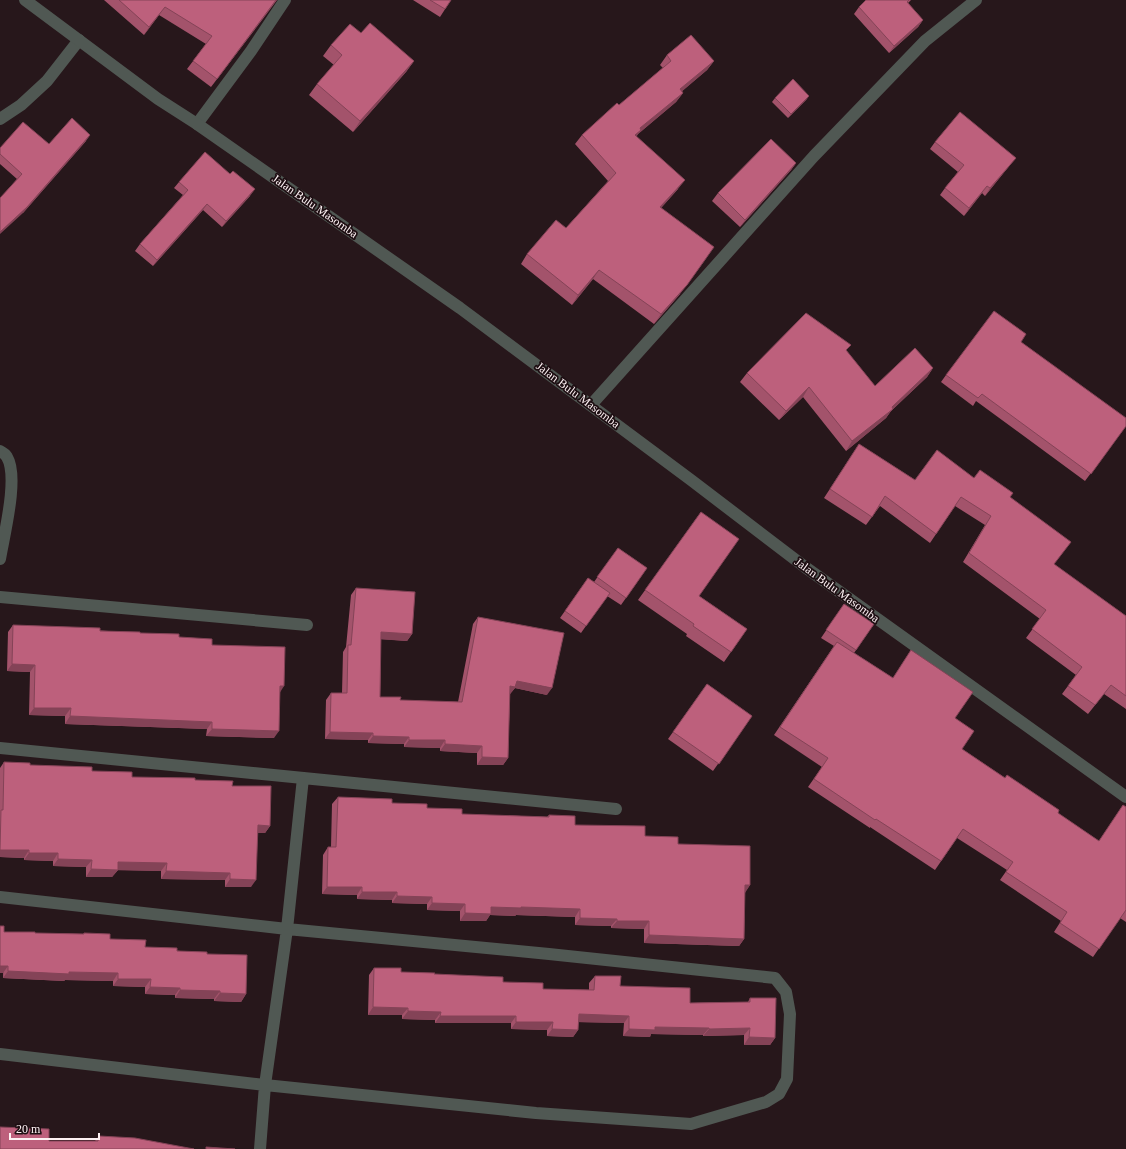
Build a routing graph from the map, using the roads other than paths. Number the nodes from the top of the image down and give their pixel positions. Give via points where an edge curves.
1 (25, 0) edge
2 (286, 0) edge
3 (976, 0) edge
4 (79, 40) junction
5 (0, 119) edge
6 (197, 124) junction
7 (591, 405) junction
8 (0, 451) edge
9 (0, 559) edge
10 (0, 597) edge
11 (307, 625) dead end
12 (0, 748) edge
13 (303, 778) junction
14 (1124, 793) edge
15 (616, 809) dead end
16 (0, 898) edge
17 (286, 929) junction
18 (0, 1054) edge
19 (265, 1085) junction
20 (260, 1149) edge

1 - 4 street, Jalan Bulu Masomba
2 - 6 street
3 - 7 street via 925,41 814,156
4 - 5 street via 47,81 21,105
4 - 6 street, Jalan Bulu Masomba via 158,99
6 - 7 street, Jalan Bulu Masomba via 460,308
7 - 14 street, Jalan Bulu Masomba via 805,566
8 - 9 street via 7,456 12,473 12,490
10 - 11 street
12 - 13 street
13 - 15 street
13 - 17 street
16 - 17 street
17 - 19 street
17 - 19 street via 774,978 786,992 790,1014 787,1079 780,1094 766,1102 691,1124 536,1113
18 - 19 street
19 - 20 street

